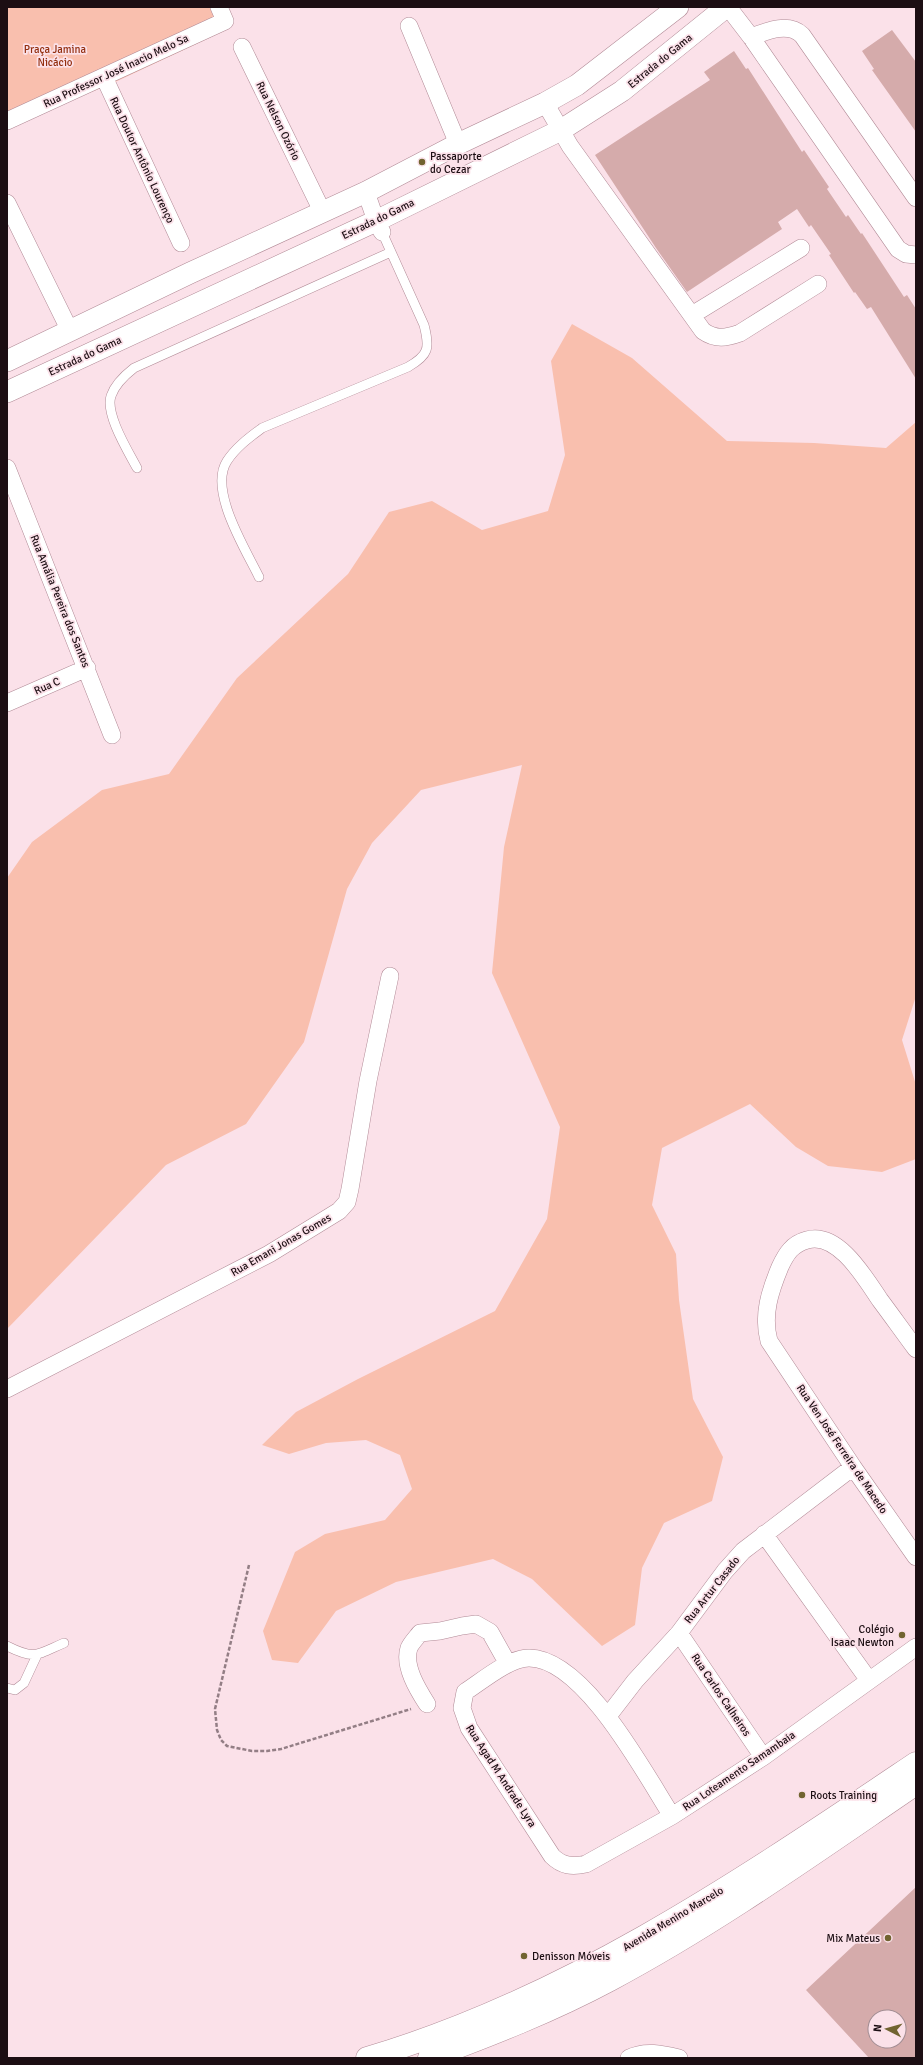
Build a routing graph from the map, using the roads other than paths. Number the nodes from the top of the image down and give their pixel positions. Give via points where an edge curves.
1 (678, 7) edge
2 (729, 10) edge
3 (222, 14) edge
4 (409, 26) dead end
5 (751, 37) junction
6 (242, 47) dead end
7 (104, 77) junction
8 (545, 103) junction
9 (7, 121) edge
10 (565, 138) junction
11 (458, 144) junction
12 (366, 192) junction
13 (916, 198) edge
14 (7, 203) edge
15 (318, 204) junction
16 (379, 227) junction
17 (180, 243) dead end
18 (801, 248) dead end
19 (391, 252) junction
20 (916, 255) edge
21 (818, 284) dead end
22 (692, 315) junction
23 (70, 331) junction
24 (7, 361) edge
25 (7, 392) edge
26 (7, 468) edge
27 (137, 468) dead end
28 (259, 577) dead end
29 (87, 668) junction
30 (7, 703) edge
31 (112, 735) dead end
32 (390, 976) dead end
33 (916, 1349) edge
34 (7, 1389) edge
35 (853, 1467) junction
36 (764, 1534) junction
37 (916, 1557) edge
38 (679, 1633) junction
39 (64, 1643) dead end
40 (7, 1646) edge
41 (916, 1646) edge
42 (37, 1655) junction
43 (508, 1664) junction
44 (868, 1679) junction
45 (7, 1688) edge
46 (427, 1704) road end
47 (608, 1716) junction
48 (763, 1757) junction
49 (916, 1763) edge
50 (916, 1784) edge
51 (672, 1816) junction
52 (552, 1856) joint
53 (366, 2058) edge
54 (429, 2058) edge
55 (629, 2058) edge
56 (679, 2058) edge

1 - 8 street via 577,85
2 - 5 street, Estrada do Gama
2 - 10 street, Estrada do Gama
3 - 7 street, Rua Professor José Inacio Melo Sa
4 - 11 street
5 - 13 street via 782,28 802,34
5 - 20 street, Estrada do Gama via 898,249 906,254
6 - 15 street, Rua Nelson Ozório
7 - 9 street, Rua Professor José Inacio Melo Sa
7 - 17 street, Rua Doutor Antônio Lourenço
8 - 10 street
8 - 11 street
10 - 16 street, Estrada do Gama
10 - 22 street
11 - 12 street
12 - 15 street
12 - 16 street
14 - 23 street
15 - 23 street via 190,273
16 - 19 lane
16 - 25 street, Estrada do Gama
18 - 22 street
19 - 27 lane via 134,368 121,379 110,396 110,410
19 - 28 lane via 424,325 428,340 426,354 408,367 262,428 245,441 226,462 222,478 222,495
21 - 22 street via 740,333 727,338 710,336 703,331
23 - 24 street
26 - 29 street, Rua Amália Pereira dos Santos
29 - 30 street, Rua C
29 - 31 street, Rua Amália Pereira dos Santos
32 - 34 street, Rua Emani Jonas Gomes via 368,1081 350,1189 347,1202 339,1211 269,1254
33 - 35 street, Rua Ven José Ferreira de Macedo via 852,1261 835,1246 822,1239 809,1240 797,1243 787,1253 766,1309 769,1340
35 - 36 street, Rua Artur Casado
35 - 37 street, Rua Ven José Ferreira de Macedo
36 - 38 street, Rua Artur Casado via 743,1551 725,1571
36 - 44 street
38 - 47 street, Rua Artur Casado via 635,1681
38 - 48 street, Rua Carlos Calheiros
39 - 42 lane
40 - 42 lane via 25,1655
41 - 44 street, Rua Loteamento Samambaia
42 - 45 lane via 24,1683 15,1690
43 - 46 street via 490,1632 476,1624 420,1633 409,1649 409,1668 415,1686
43 - 47 street via 528,1658 542,1659 576,1681
43 - 52 street, Rua Agad M Andrade Lyra via 465,1692 462,1708 470,1728
44 - 48 street, Rua Loteamento Samambaia
47 - 51 street
48 - 51 street, Rua Loteamento Samambaia
49 - 53 main road, Avenida Menino Marcelo via 757,1869 617,1953 505,2007 412,2045
50 - 54 main road, Avenida Menino Marcelo via 726,1913 610,1980 511,2027
51 - 52 street, Rua Loteamento Samambaia via 586,1864 568,1866
55 - 56 street via 639,2053 655,2053

